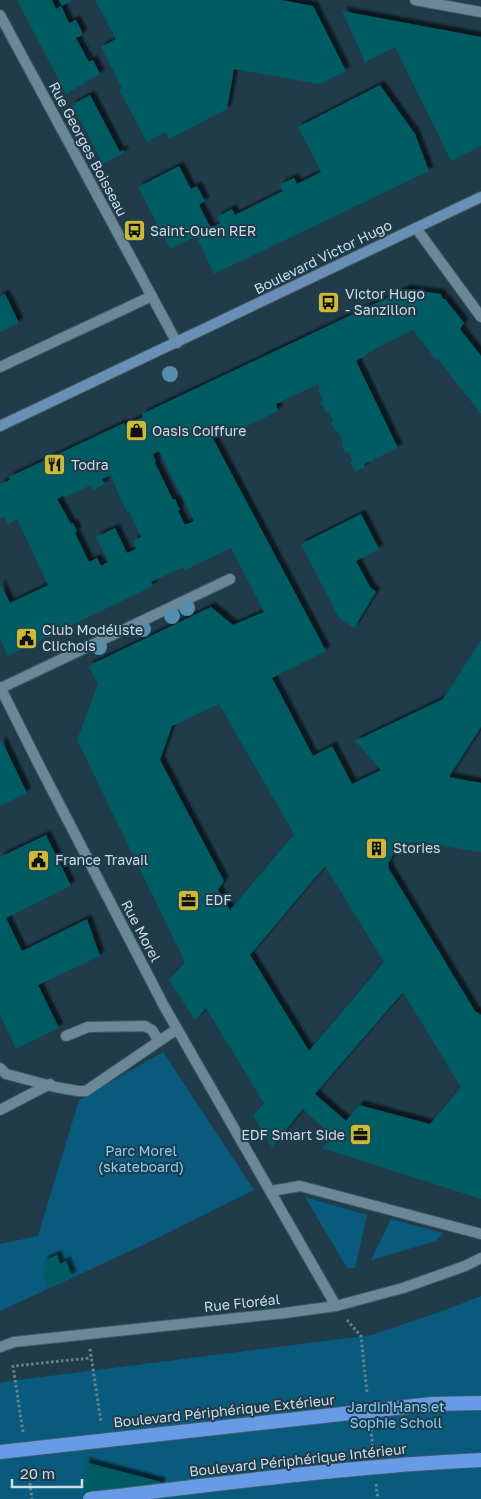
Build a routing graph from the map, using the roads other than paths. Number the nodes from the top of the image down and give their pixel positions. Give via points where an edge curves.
1 (415, 0) edge
2 (481, 12) edge
3 (0, 15) edge
4 (481, 197) edge
5 (416, 228) junction
6 (152, 296) junction
7 (481, 317) edge
8 (178, 343) junction
9 (0, 367) edge
10 (0, 426) edge
11 (230, 579) dead end
12 (0, 687) edge
13 (177, 1029) junction
14 (66, 1036) dead end
15 (159, 1041) junction
16 (0, 1068) edge
17 (50, 1084) junction
18 (0, 1110) edge
19 (269, 1187) junction
20 (481, 1234) edge
21 (481, 1258) edge
22 (336, 1306) junction
23 (0, 1347) edge
24 (481, 1403) edge
25 (0, 1452) edge
26 (481, 1460) edge
27 (90, 1499) edge

1 - 2 street
3 - 6 street, Rue Georges Boisseau
4 - 5 main road, Boulevard Victor Hugo
5 - 7 street
5 - 8 main road, Boulevard Victor Hugo
6 - 8 street
6 - 9 street
8 - 10 main road, Boulevard Victor Hugo
11 - 12 street
12 - 13 street, Rue Morel
13 - 15 street
13 - 19 street, Rue Morel
14 - 15 street via 88,1027 145,1026
15 - 17 street via 86,1091
16 - 17 street via 6,1074
17 - 18 street
19 - 20 street via 300,1186
19 - 22 street, Rue Morel
21 - 22 street, Rue Floréal via 404,1288
22 - 23 street, Rue Floréal via 14,1342
24 - 25 highway, Boulevard Périphérique Extérieur, bridge via 432,1404
26 - 27 highway, Boulevard Périphérique Intérieur, bridge via 325,1472

